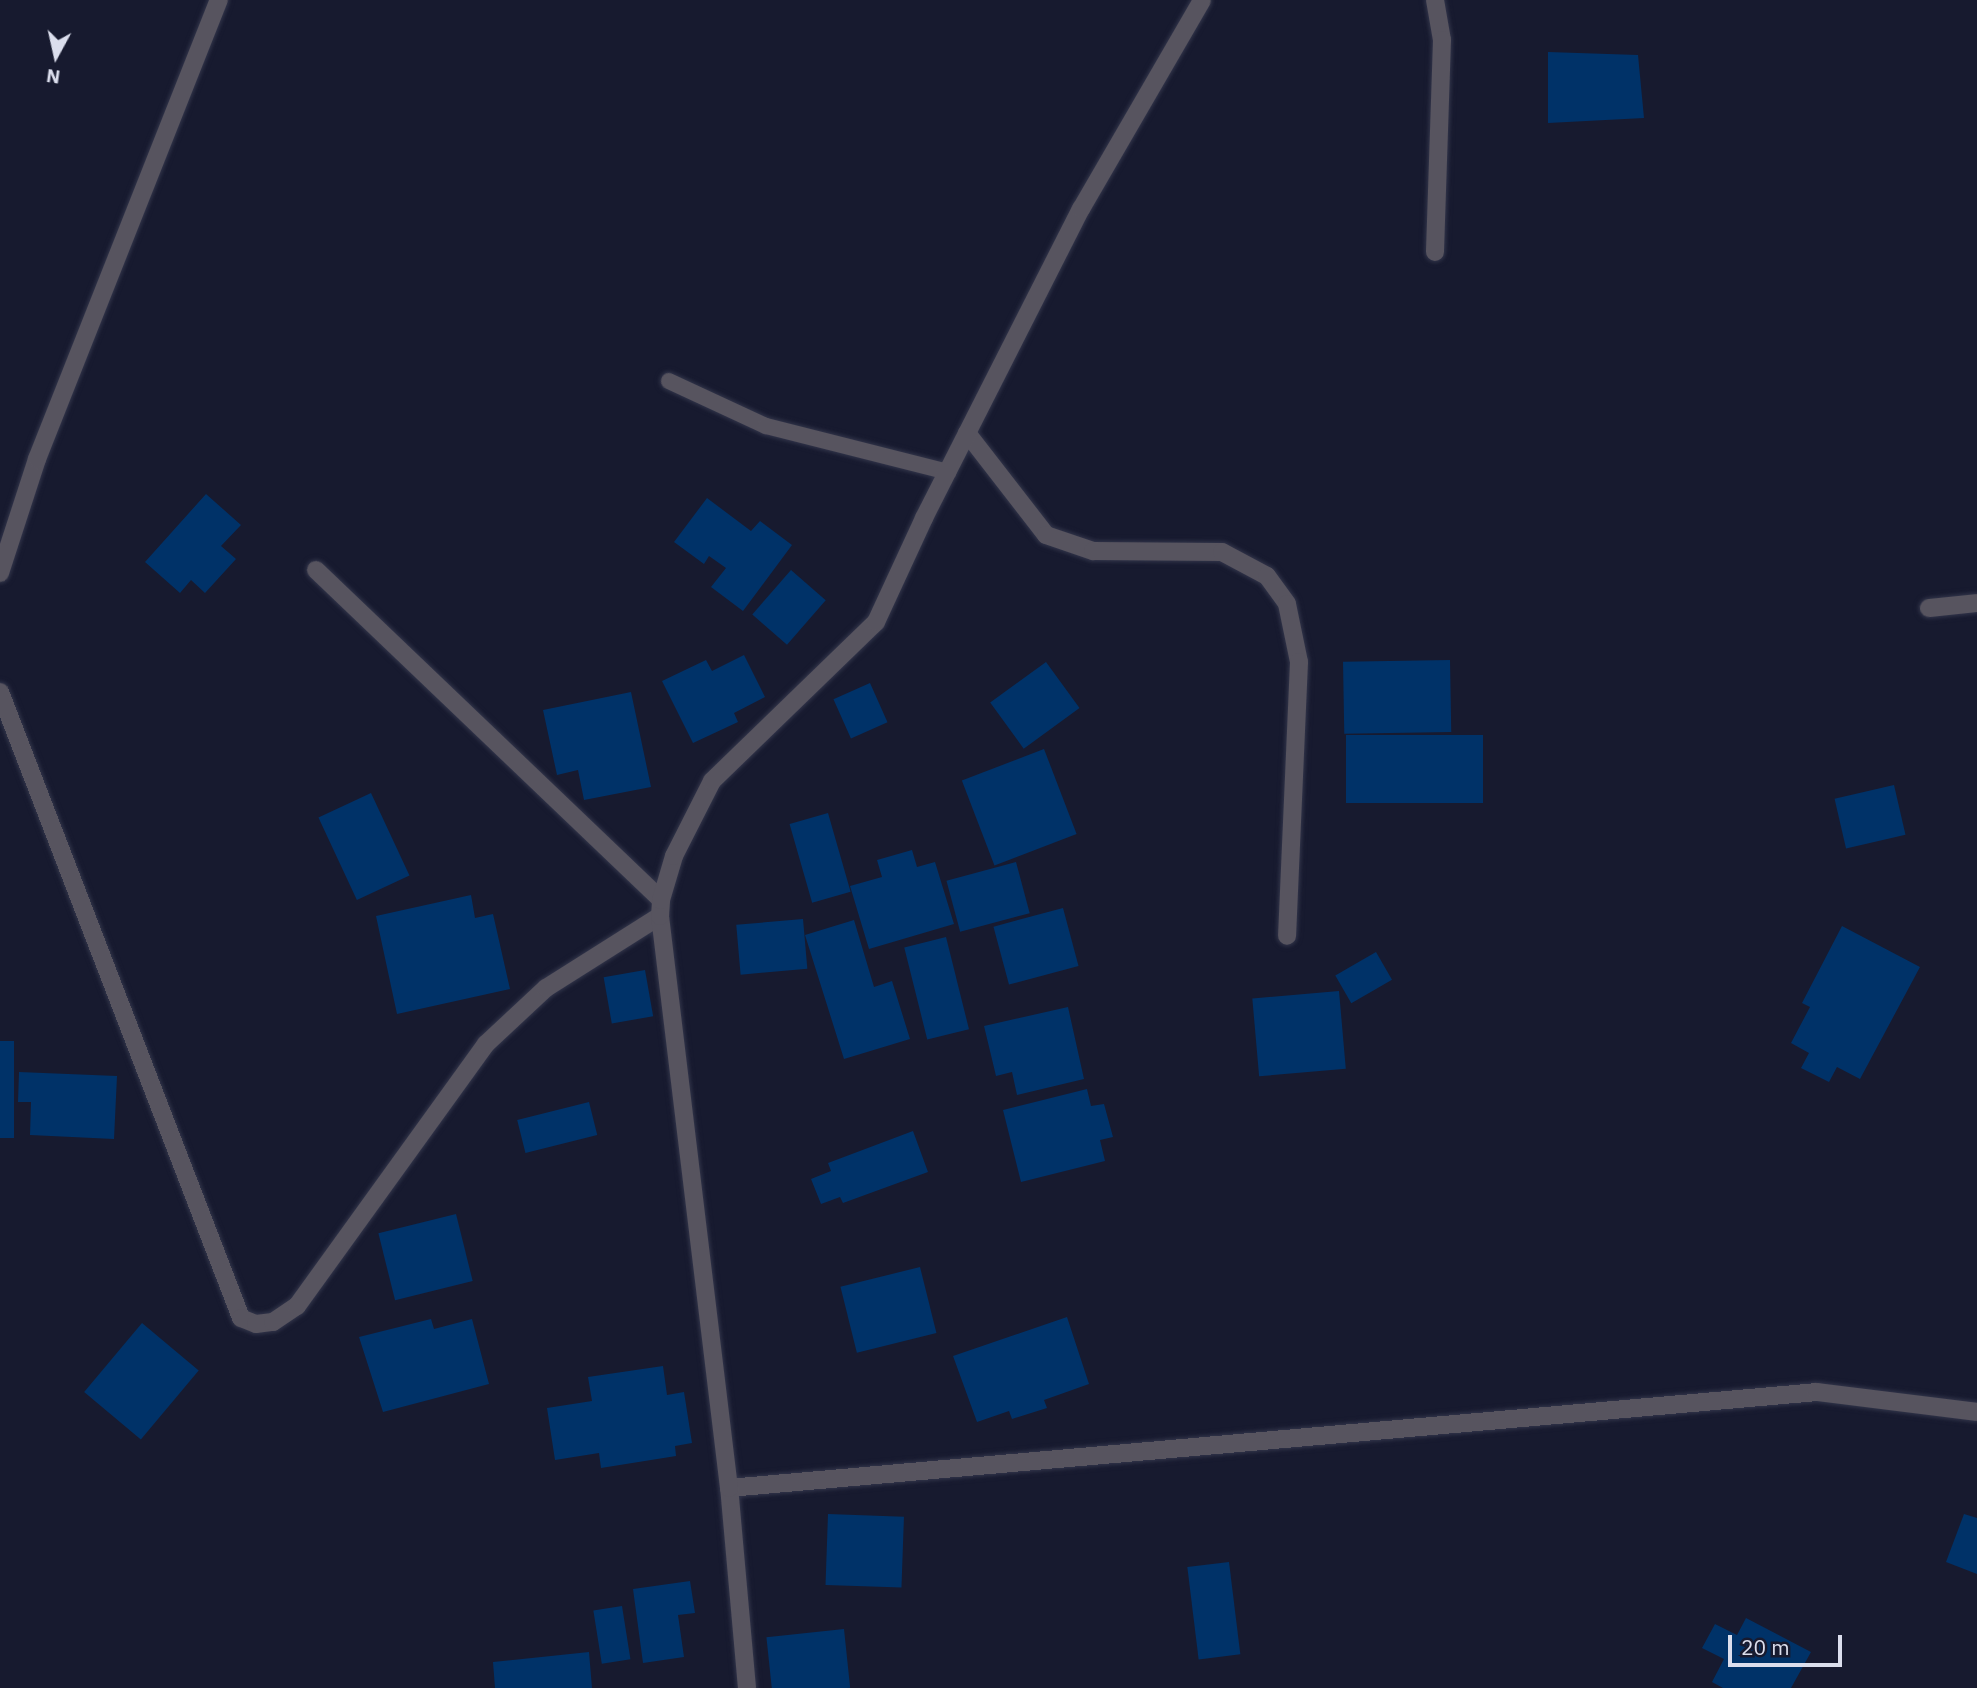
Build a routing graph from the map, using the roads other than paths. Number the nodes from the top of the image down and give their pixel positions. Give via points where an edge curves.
1 (219, 0) edge
2 (1202, 0) edge
3 (1435, 0) edge
4 (1435, 252) dead end
5 (669, 381) dead end
6 (967, 433) junction
7 (948, 472) junction
8 (316, 570) dead end
9 (0, 573) edge
10 (1977, 603) edge
11 (1929, 608) dead end
12 (0, 692) edge
13 (661, 908) junction
14 (1287, 936) dead end
15 (1977, 1412) edge
16 (729, 1488) junction
17 (747, 1688) edge

1 - 9 street via 37,459
2 - 6 street via 1081,209
3 - 4 street via 1442,40
5 - 7 lane via 766,426
6 - 7 street
6 - 14 street via 1046,535 1093,551 1222,552 1267,576 1287,604 1299,662
7 - 13 street via 876,622 712,781 674,856
8 - 13 street
10 - 11 street
12 - 13 street via 241,1318 256,1324 273,1322 297,1306 486,1044 546,988
13 - 16 street
15 - 16 street via 1816,1391
16 - 17 street

